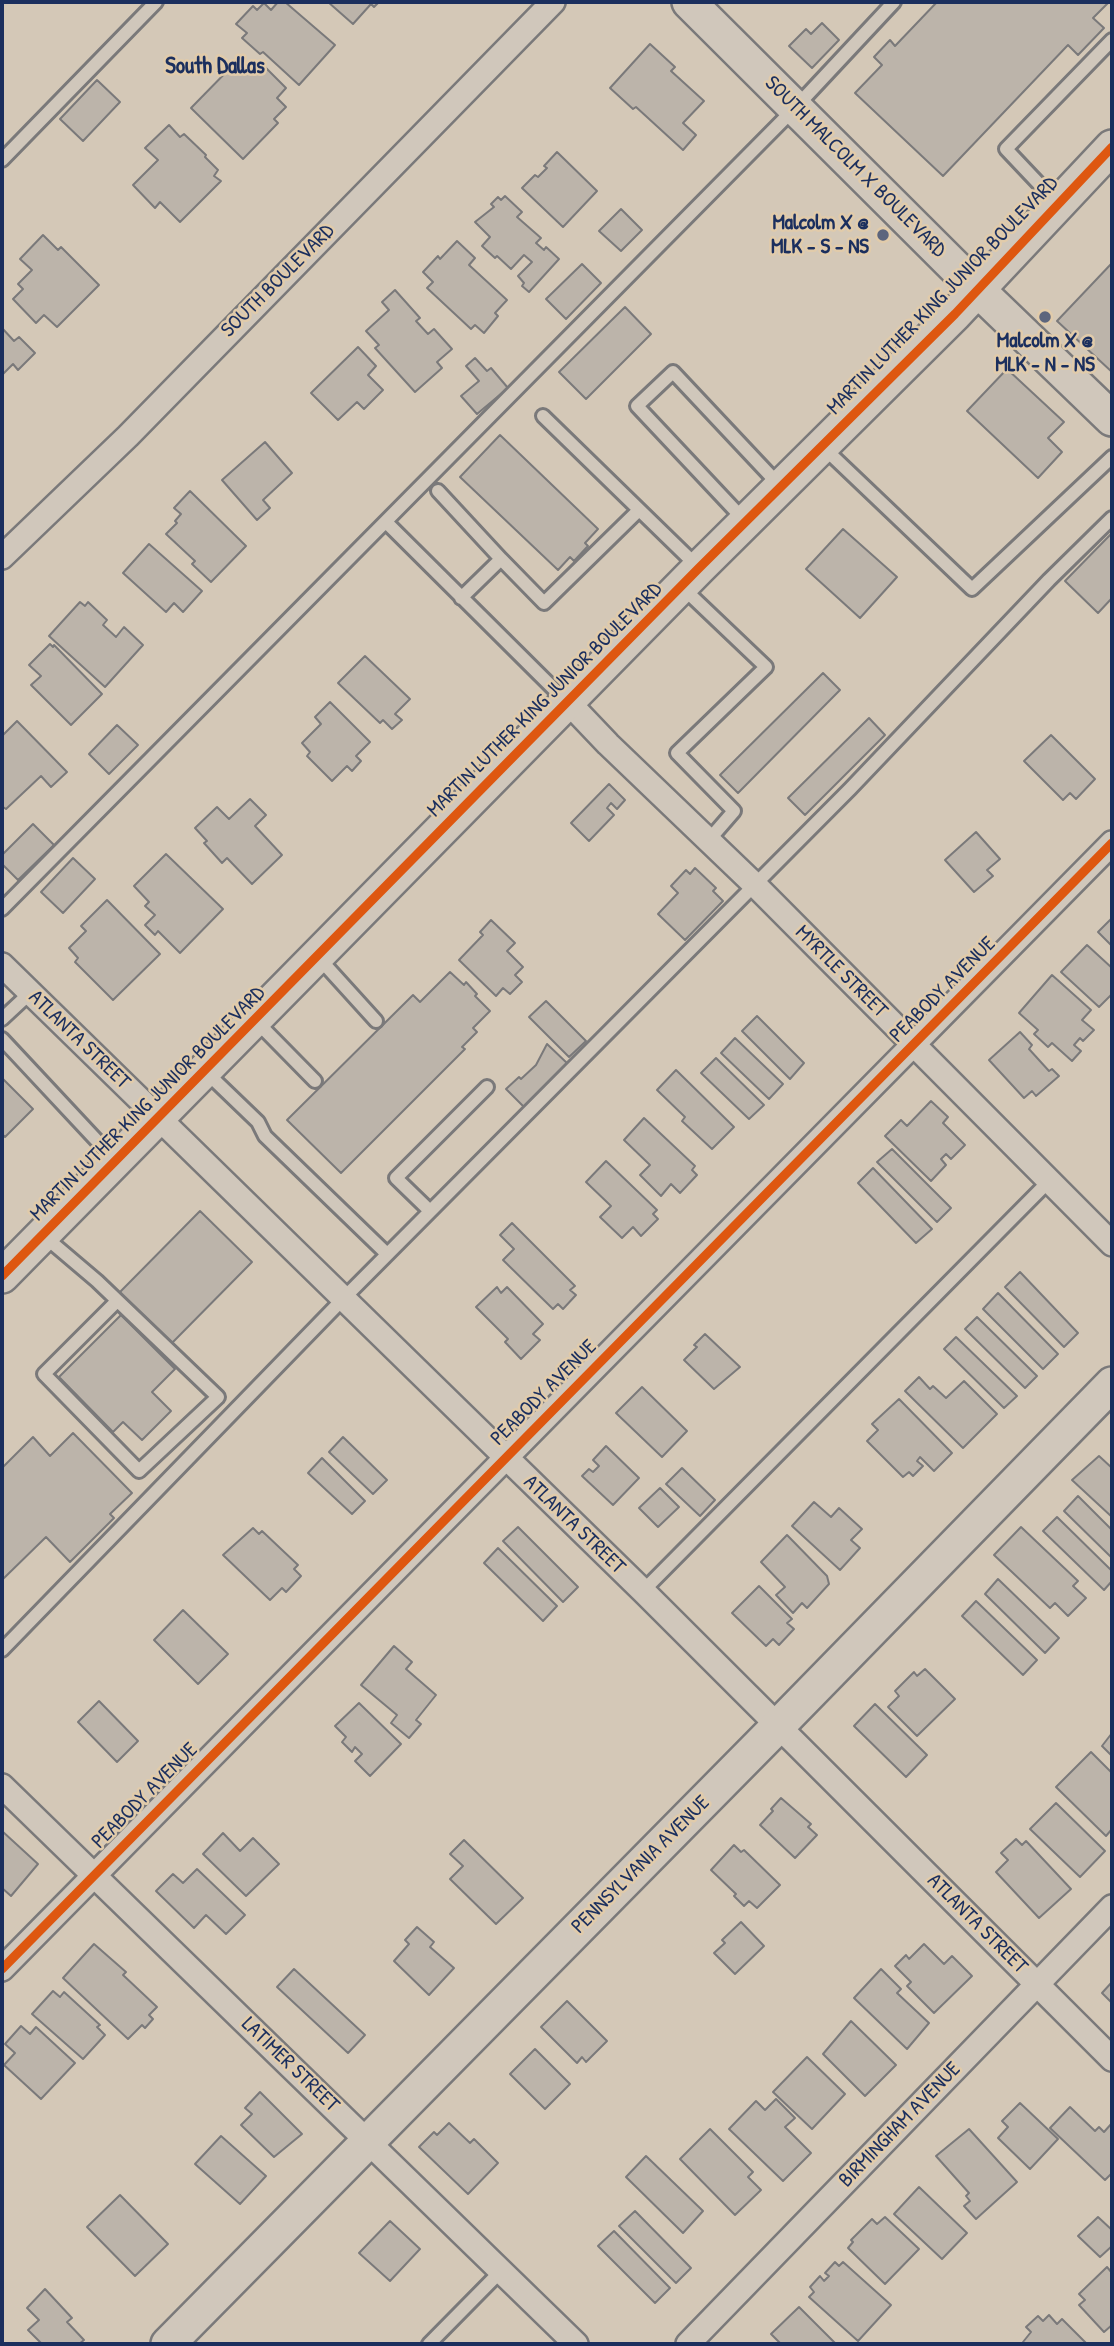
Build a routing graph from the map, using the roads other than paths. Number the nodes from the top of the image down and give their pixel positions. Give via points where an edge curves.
1 (156, 2) edge
2 (553, 2) edge
3 (689, 2) edge
4 (894, 2) edge
5 (1112, 40) edge
6 (795, 108) junction
7 (1112, 147) edge
8 (2, 160) edge
9 (1058, 203) junction
10 (978, 290) junction
11 (543, 416) dead end
12 (1112, 419) edge
13 (822, 446) junction
14 (1112, 457) edge
15 (781, 487) junction
16 (438, 491) dead end
17 (639, 510) junction
18 (1112, 518) edge
19 (386, 522) junction
20 (747, 523) junction
21 (2, 558) edge
22 (501, 559) junction
23 (691, 578) junction
24 (461, 598) junction
25 (568, 702) junction
26 (708, 841) junction
27 (1112, 843) edge
28 (754, 884) junction
29 (2, 909) edge
30 (317, 957) junction
31 (2, 965) edge
32 (30, 993) junction
33 (2, 1019) edge
34 (255, 1020) junction
35 (376, 1021) dead end
36 (2, 1040) edge
37 (914, 1044) junction
38 (205, 1071) junction
39 (315, 1081) dead end
40 (487, 1087) dead end
41 (158, 1119) junction
42 (116, 1160) junction
43 (1049, 1181) junction
44 (430, 1211) junction
45 (43, 1234) junction
46 (1112, 1244) edge
47 (387, 1254) junction
48 (2, 1276) edge
49 (343, 1299) junction
50 (117, 1301) junction
51 (1112, 1384) edge
52 (505, 1458) junction
53 (643, 1591) junction
54 (2, 1650) edge
55 (779, 1726) junction
56 (2, 1786) edge
57 (92, 1875) junction
58 (1112, 1907) edge
59 (2, 1969) edge
60 (1037, 1984) junction
61 (1112, 2059) edge
62 (369, 2142) junction
63 (501, 2271) junction
64 (168, 2344) edge
65 (429, 2344) edge
66 (576, 2344) edge
67 (688, 2344) edge

1 - 8 lane
2 - 21 street, SOUTH BOULEVARD via 128,436
3 - 6 street, SOUTH MALCOLM X BOULEVARD
4 - 6 lane
5 - 9 lane via 1006,149
6 - 10 street, SOUTH MALCOLM X BOULEVARD
6 - 19 lane
7 - 9 street, MARTIN LUTHER KING JUNIOR BOULEVARD
9 - 10 street, MARTIN LUTHER KING JUNIOR BOULEVARD
10 - 12 street, SOUTH MALCOLM X BOULEVARD
10 - 13 street, MARTIN LUTHER KING JUNIOR BOULEVARD
11 - 17 lane
13 - 14 lane via 972,589
13 - 15 street, MARTIN LUTHER KING JUNIOR BOULEVARD
15 - 20 street, MARTIN LUTHER KING JUNIOR BOULEVARD
15 - 20 lane via 673,372 636,406
16 - 22 lane
17 - 22 lane via 544,603
17 - 23 lane
18 - 28 lane
19 - 24 lane
19 - 29 lane
20 - 23 street, MARTIN LUTHER KING JUNIOR BOULEVARD
22 - 24 lane
23 - 25 street, MARTIN LUTHER KING JUNIOR BOULEVARD
23 - 26 lane via 766,667 677,754 734,811
24 - 25 lane
25 - 26 street, MYRTLE STREET
25 - 30 street, MARTIN LUTHER KING JUNIOR BOULEVARD
26 - 28 street, MYRTLE STREET
27 - 37 street, PEABODY AVENUE
28 - 37 street, MYRTLE STREET
28 - 44 lane
30 - 34 street, MARTIN LUTHER KING JUNIOR BOULEVARD
30 - 35 lane
31 - 32 street, ATLANTA STREET
32 - 33 lane
32 - 41 street, ATLANTA STREET
34 - 38 street, MARTIN LUTHER KING JUNIOR BOULEVARD
34 - 39 lane
36 - 42 lane
37 - 43 street, MYRTLE STREET
37 - 52 street, PEABODY AVENUE
38 - 41 street, MARTIN LUTHER KING JUNIOR BOULEVARD
38 - 47 lane
40 - 44 lane via 396,1178
41 - 42 street, MARTIN LUTHER KING JUNIOR BOULEVARD
41 - 49 street, ATLANTA STREET
42 - 45 street, MARTIN LUTHER KING JUNIOR BOULEVARD
43 - 46 street, MYRTLE STREET
43 - 53 lane
44 - 47 lane
45 - 48 street, MARTIN LUTHER KING JUNIOR BOULEVARD
45 - 50 lane
47 - 49 lane
49 - 52 street, ATLANTA STREET
49 - 54 lane
50 - 50 lane via 218,1397 139,1471 44,1374
51 - 55 street, PENNSYLVANIA AVENUE
52 - 53 street, ATLANTA STREET
52 - 57 street, PEABODY AVENUE
53 - 55 street, ATLANTA STREET
55 - 60 street, ATLANTA STREET
55 - 62 street, PENNSYLVANIA AVENUE
56 - 57 street, LATIMER STREET
57 - 59 street, PEABODY AVENUE
57 - 62 street, LATIMER STREET
58 - 60 street, BIRMINGHAM AVENUE
60 - 61 street, ATLANTA STREET
60 - 67 street, BIRMINGHAM AVENUE
62 - 63 street, LATIMER STREET
62 - 64 street, PENNSYLVANIA AVENUE
63 - 65 lane
63 - 66 street, LATIMER STREET

